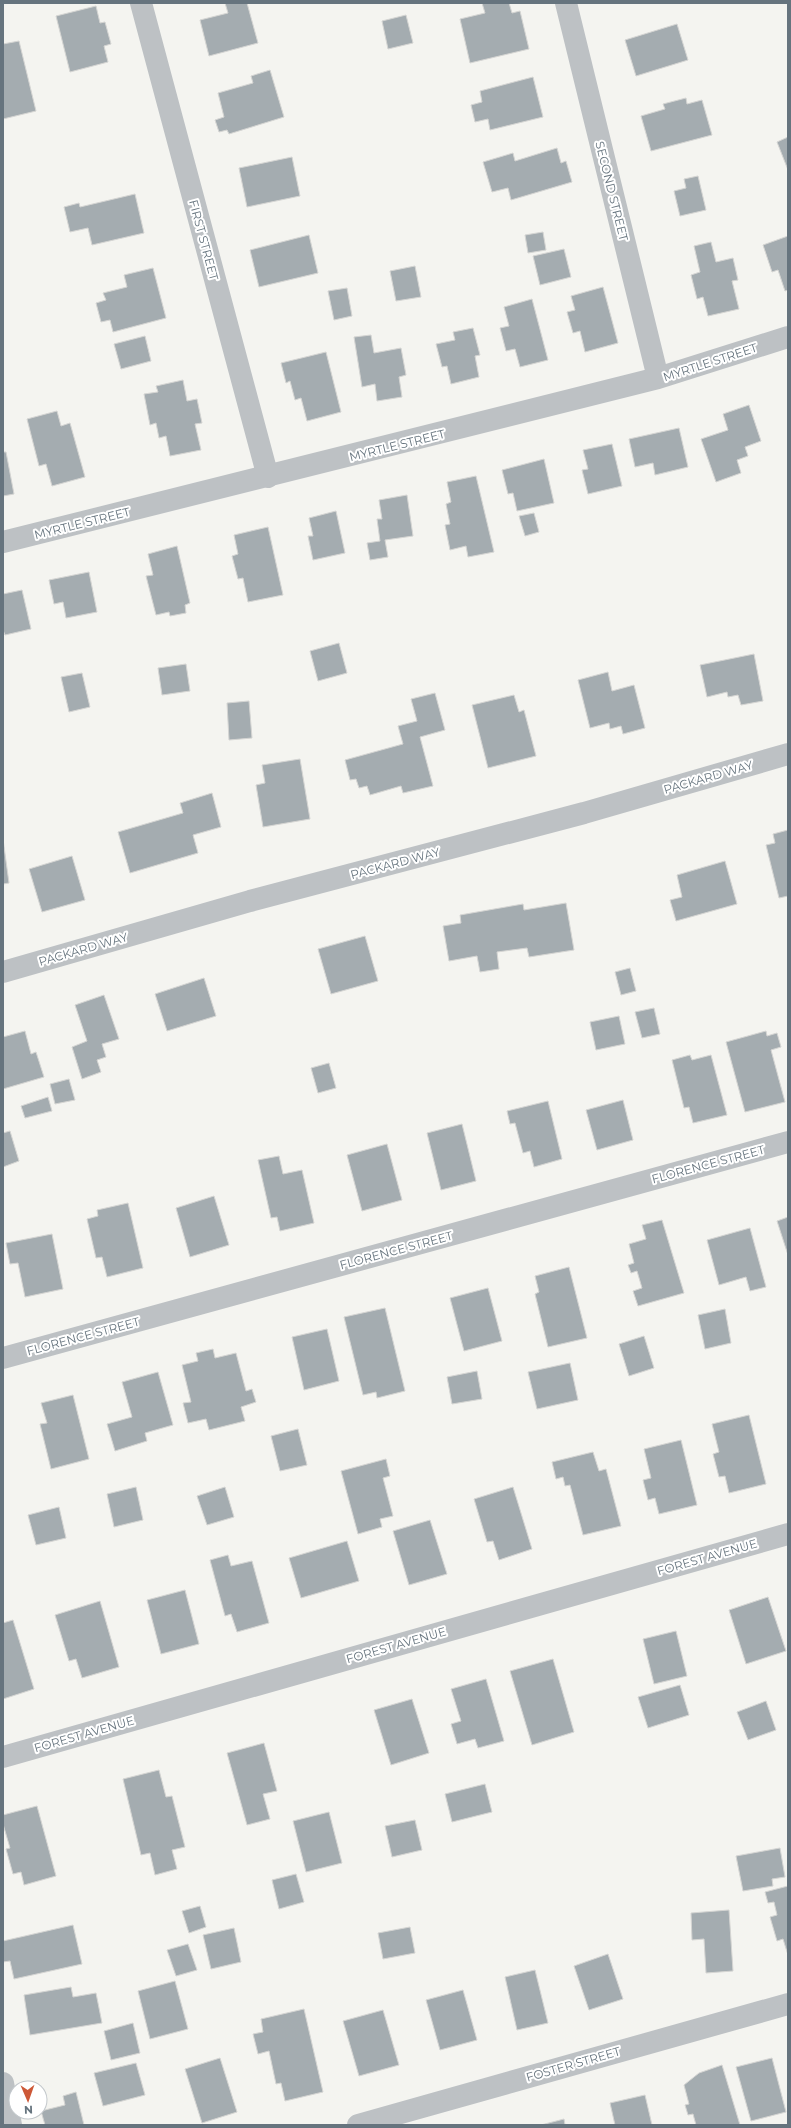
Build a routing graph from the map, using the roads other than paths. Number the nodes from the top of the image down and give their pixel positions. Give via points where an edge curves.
1 (141, 3) edge
2 (566, 3) edge
3 (788, 337) edge
4 (658, 378) junction
5 (268, 477) junction
6 (3, 542) edge
7 (788, 754) edge
8 (3, 972) edge
9 (788, 1142) edge
10 (3, 1358) edge
11 (788, 1534) edge
12 (3, 1757) edge
13 (788, 2004) edge
14 (3, 2083) edge
15 (417, 2117) edge
16 (11, 2125) edge
17 (358, 2125) edge

1 - 5 street, FIRST STREET
2 - 4 street, SECOND STREET
3 - 4 street, MYRTLE STREET
4 - 5 street, MYRTLE STREET
5 - 6 street, MYRTLE STREET
7 - 8 street, PACKARD WAY via 584,813 250,901
9 - 10 street, FLORENCE STREET
11 - 12 street, FOREST AVENUE
13 - 15 street, FOSTER STREET
14 - 16 street
15 - 17 street, FOSTER STREET

